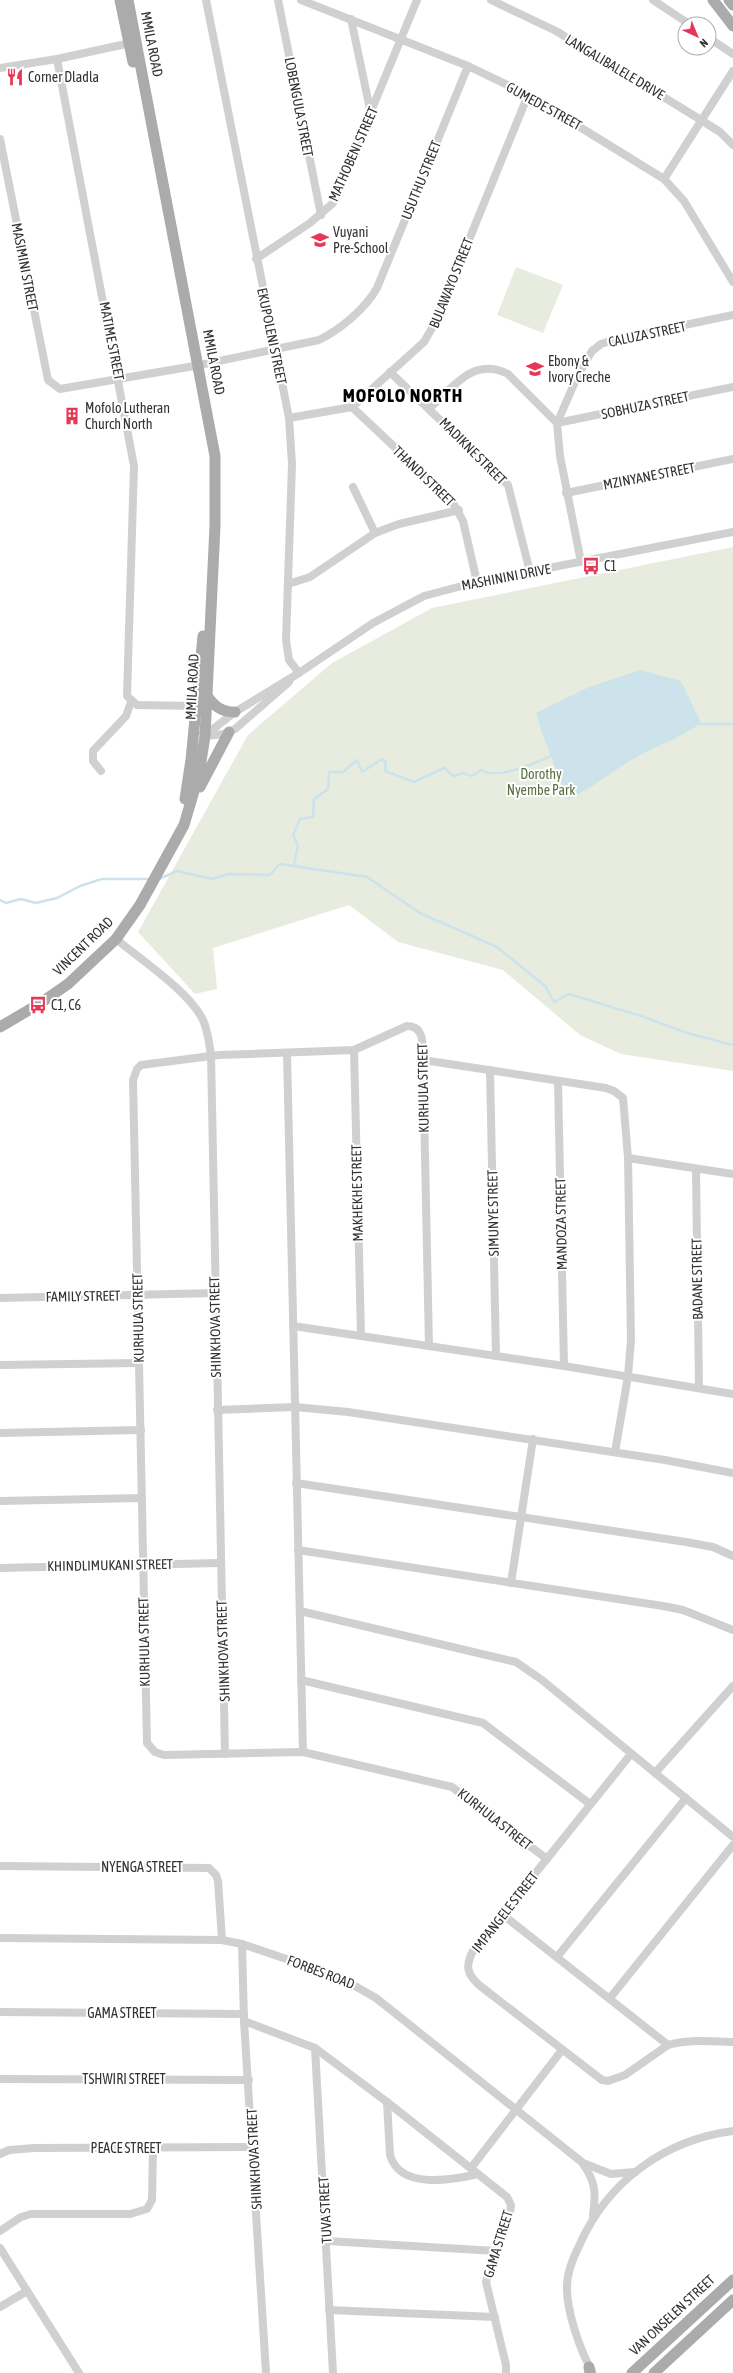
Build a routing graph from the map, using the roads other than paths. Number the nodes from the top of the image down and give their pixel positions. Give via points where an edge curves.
1 (120, 0) edge
2 (128, 0) edge
3 (206, 0) edge
4 (278, 0) edge
5 (301, 0) edge
6 (417, 0) edge
7 (491, 0) edge
8 (653, 0) edge
9 (713, 0) edge
10 (729, 0) edge
11 (733, 5) edge
12 (677, 16) edge
13 (351, 19) junction
14 (733, 26) edge
15 (402, 39) junction
16 (134, 42) junction
17 (717, 43) edge
18 (733, 54) edge
19 (57, 59) junction
20 (468, 66) junction
21 (0, 68) edge
22 (733, 71) edge
23 (528, 95) junction
24 (371, 114) junction
25 (701, 120) junction
26 (0, 138) edge
27 (733, 145) edge
28 (664, 180) junction
29 (321, 215) junction
30 (256, 259) junction
31 (733, 282) edge
32 (733, 315) edge
33 (275, 350) junction
34 (196, 366) junction
35 (390, 372) junction
36 (119, 380) junction
37 (733, 387) edge
38 (60, 389) joint
39 (352, 407) junction
40 (430, 408) junction
41 (289, 418) junction
42 (557, 423) junction
43 (733, 459) edge
44 (353, 487) dead end
45 (566, 493) junction
46 (459, 510) junction
47 (212, 522) junction
48 (733, 532) edge
49 (375, 533) junction
50 (581, 562) junction
51 (530, 572) junction
52 (476, 582) junction
53 (288, 584) junction
54 (299, 673) junction
55 (207, 696) junction
56 (131, 702) junction
57 (196, 706) junction
58 (235, 712) junction
59 (194, 725) junction
60 (230, 732) junction
61 (205, 736) junction
62 (100, 771) dead end
63 (187, 790) junction
64 (191, 803) junction
65 (173, 842) junction
66 (116, 939) junction
67 (0, 1027) edge
68 (354, 1050) junction
69 (288, 1053) junction
70 (211, 1055) junction
71 (423, 1060) junction
72 (490, 1070) junction
73 (558, 1081) junction
74 (628, 1158) junction
75 (696, 1170) junction
76 (733, 1174) edge
77 (215, 1293) junction
78 (137, 1295) junction
79 (0, 1298) edge
80 (294, 1326) junction
81 (360, 1335) junction
82 (429, 1346) junction
83 (496, 1356) junction
84 (139, 1363) junction
85 (0, 1365) edge
86 (564, 1366) junction
87 (628, 1376) junction
88 (699, 1388) junction
89 (733, 1394) edge
90 (295, 1407) junction
91 (217, 1410) junction
92 (141, 1430) junction
93 (0, 1433) edge
94 (533, 1439) junction
95 (615, 1452) junction
96 (733, 1473) edge
97 (296, 1483) junction
98 (142, 1498) junction
99 (0, 1501) edge
100 (521, 1515) junction
101 (298, 1550) junction
102 (733, 1556) edge
103 (220, 1563) junction
104 (143, 1564) junction
105 (0, 1568) edge
106 (512, 1583) junction
107 (300, 1611) junction
108 (733, 1630) edge
109 (301, 1680) junction
110 (733, 1686) edge
111 (303, 1752) junction
112 (226, 1754) junction
113 (631, 1754) junction
114 (655, 1773) junction
115 (686, 1798) junction
116 (590, 1804) junction
117 (733, 1837) edge
118 (733, 1845) edge
119 (547, 1859) junction
120 (0, 1866) edge
121 (504, 1915) junction
122 (0, 1938) edge
123 (222, 1940) junction
124 (242, 1944) junction
125 (557, 1957) junction
126 (610, 1998) junction
127 (0, 2012) edge
128 (244, 2018) junction
129 (733, 2042) edge
130 (668, 2045) junction
131 (315, 2048) junction
132 (562, 2050) junction
133 (0, 2079) edge
134 (249, 2080) junction
135 (387, 2102) junction
136 (516, 2110) junction
137 (733, 2131) edge
138 (253, 2147) junction
139 (153, 2148) junction
140 (0, 2154) edge
141 (583, 2163) junction
142 (471, 2168) junction
143 (635, 2172) junction
144 (478, 2174) junction
145 (592, 2218) junction
146 (0, 2231) edge
147 (327, 2241) junction
148 (0, 2248) edge
149 (496, 2251) junction
150 (733, 2280) edge
151 (27, 2291) junction
152 (733, 2300) edge
153 (0, 2307) edge
154 (330, 2310) junction
155 (495, 2317) junction
156 (591, 2371) edge
157 (79, 2373) edge
158 (266, 2373) edge
159 (333, 2373) edge
160 (506, 2373) edge
161 (632, 2373) edge
162 (654, 2373) edge

1 - 16 main road, MMILA ROAD
2 - 16 main road, MMILA ROAD
3 - 30 street, EKUPOLENI STREET
4 - 29 street, LOBENGULA STREET
5 - 13 street, GUMEDE STREET
6 - 15 street, MATHOBENI STREET
7 - 25 street, LANGALIBALELE DRIVE via 556,31
8 - 12 street
9 - 14 main road
10 - 11 main road
13 - 15 street, GUMEDE STREET
13 - 24 street
15 - 20 street, GUMEDE STREET
15 - 24 street, MATHOBENI STREET
16 - 19 street
16 - 34 main road, MMILA ROAD
17 - 18 street
19 - 21 street
19 - 36 street, MATIME STREET
20 - 23 street, GUMEDE STREET
20 - 33 street, USUTHU STREET via 372,296 327,336 312,343
22 - 25 street
23 - 28 street, GUMEDE STREET
23 - 35 street, BULAWAYO STREET via 432,331 424,342
24 - 29 street, MATHOBENI STREET via 336,198
25 - 27 street, LANGALIBALELE DRIVE via 720,132
25 - 28 street
26 - 38 street, MASIMINI STREET via 47,377
28 - 31 street, GUMEDE STREET via 684,201
29 - 30 street, MATHOBENI STREET
30 - 33 street, EKUPOLENI STREET
32 - 42 street, CALUZA STREET via 601,344 592,351 578,375
33 - 34 street, USUTHU STREET
33 - 41 street, EKUPOLENI STREET
34 - 36 street, USUTHU STREET
34 - 47 main road, MMILA ROAD via 216,456
35 - 39 street, BULAWAYO STREET
35 - 40 street, MADIKNE STREET
36 - 38 street, USUTHU STREET
36 - 56 street, MATIME STREET via 134,466 126,688
37 - 42 street, SOBHUZA STREET
39 - 41 street
39 - 46 street, THANDI STREET
40 - 42 street via 473,371 498,369 508,374
40 - 51 street, MADIKNE STREET via 508,485
41 - 53 street, EKUPOLENI STREET via 292,464
42 - 45 street, CALUZA STREET
43 - 45 street, MZINYANE STREET
44 - 49 street
45 - 50 street, CALUZA STREET
46 - 49 street via 399,524
46 - 52 street, THANDI STREET
47 - 55 main road, MMILA ROAD
47 - 57 main road, MMILA ROAD
48 - 50 street, MASHININI DRIVE
49 - 53 street via 310,577
50 - 51 street, MASHININI DRIVE
51 - 52 street, MASHININI DRIVE
52 - 54 street, MASHININI DRIVE via 444,589 409,602
53 - 54 street, EKUPOLENI STREET via 286,649 289,660
54 - 58 street, MASHININI DRIVE
54 - 60 street, MASHININI DRIVE
55 - 58 main road via 222,710
55 - 61 main road, MMILA ROAD
56 - 57 street via 137,705
56 - 62 street via 126,716 93,751 93,761
57 - 59 main road, MMILA ROAD
58 - 61 street, MASHININI DRIVE
59 - 61 street
59 - 63 main road, VINCENT ROAD
60 - 61 street
60 - 64 main road
61 - 63 street, MASHININI DRIVE via 198,746
61 - 64 main road, VINCENT ROAD
63 - 65 main road, VINCENT ROAD
64 - 65 main road, VINCENT ROAD via 184,825
65 - 66 main road, VINCENT ROAD via 140,905
66 - 67 main road, VINCENT ROAD via 68,984
66 - 70 street, SHINKHOVA STREET via 192,1004 203,1019 208,1032
68 - 69 street, KURHULA STREET
68 - 71 street, KURHULA STREET via 411,1026 422,1035
68 - 81 street, MAKHEKHE STREET
69 - 70 street, KURHULA STREET
69 - 80 street
70 - 77 street, SHINKHOVA STREET
70 - 78 street, KURHULA STREET via 191,1060 145,1063 134,1075
71 - 72 street
71 - 82 street, KURHULA STREET
72 - 73 street
72 - 83 street, SIMUNYE STREET
73 - 74 street via 606,1088 619,1094 625,1104
73 - 86 street, MANDOZA STREET
74 - 75 street
74 - 87 street via 631,1340
75 - 76 street
75 - 88 street, BADANE STREET
77 - 78 street, FAMILY STREET
77 - 91 street, SHINKHOVA STREET
78 - 79 street, FAMILY STREET
78 - 84 street, KURHULA STREET
80 - 81 street
80 - 90 street
81 - 82 street
82 - 83 street
83 - 86 street
84 - 85 street
84 - 92 street, KURHULA STREET
86 - 87 street
87 - 88 street
87 - 95 street
88 - 89 street
90 - 91 street
90 - 94 street via 348,1412
90 - 97 street
91 - 103 street, SHINKHOVA STREET
92 - 93 street
92 - 98 street, KURHULA STREET
94 - 95 street
94 - 100 street
95 - 96 street
97 - 100 street
97 - 101 street
98 - 99 street
98 - 104 street, KURHULA STREET
100 - 102 street via 703,1544
100 - 106 street
101 - 106 street
101 - 107 street
103 - 104 street, KHINDLIMUKANI STREET
103 - 112 street, SHINKHOVA STREET
104 - 105 street, KHINDLIMUKANI STREET
104 - 112 street, KURHULA STREET via 148,1743 155,1752 164,1754
106 - 108 street via 683,1610
107 - 109 street
107 - 113 street via 516,1662 542,1680
109 - 111 street
109 - 116 street via 483,1723
110 - 114 street
111 - 112 street, KURHULA STREET
111 - 119 street, KURHULA STREET via 452,1786
113 - 114 street
113 - 116 street, IMPANGELE STREET
114 - 115 street
115 - 117 street
115 - 125 street
116 - 119 street, IMPANGELE STREET
118 - 126 street
119 - 121 street, IMPANGELE STREET
120 - 123 street, NYENGA STREET via 209,1868 216,1875 218,1882
121 - 125 street
121 - 132 street, IMPANGELE STREET via 468,1960 469,1974 479,1986
122 - 123 street, FORBES ROAD
123 - 124 street, FORBES ROAD
124 - 128 street, SHINKHOVA STREET
124 - 136 street, FORBES ROAD via 339,1977 365,1990
125 - 126 street
126 - 130 street
127 - 128 street, GAMA STREET
128 - 131 street, GAMA STREET
128 - 134 street, SHINKHOVA STREET
129 - 130 street via 686,2041
130 - 132 street, IMPANGELE STREET via 625,2075 608,2081 602,2080
131 - 135 street, GAMA STREET
131 - 147 street, TUVA STREET
132 - 136 street
133 - 134 street, TSHWIRI STREET
134 - 138 street, SHINKHOVA STREET
135 - 142 street, GAMA STREET
135 - 144 street via 390,2155 392,2162 402,2174 432,2179
136 - 141 street, FORBES ROAD
136 - 142 street
137 - 143 street via 716,2133 682,2144
138 - 139 street, PEACE STREET
138 - 158 street, SHINKHOVA STREET
139 - 140 street, PEACE STREET via 34,2148 14,2149
139 - 146 street via 152,2200 147,2209 130,2214 31,2214 21,2217
141 - 143 street, FORBES ROAD via 611,2174
141 - 145 street, FORBES ROAD via 595,2186
142 - 144 street, GAMA STREET
143 - 145 street via 614,2190
144 - 149 street, GAMA STREET via 500,2191 510,2205 506,2226
145 - 156 street via 572,2261 566,2287 574,2325
147 - 149 street
147 - 154 street, TUVA STREET
148 - 151 street
149 - 155 street, GAMA STREET via 486,2282
150 - 161 main road, VAN ONSELEN STREET
151 - 153 street
151 - 157 street
152 - 162 main road
154 - 155 street
154 - 159 street, TUVA STREET
155 - 160 street, GAMA STREET

